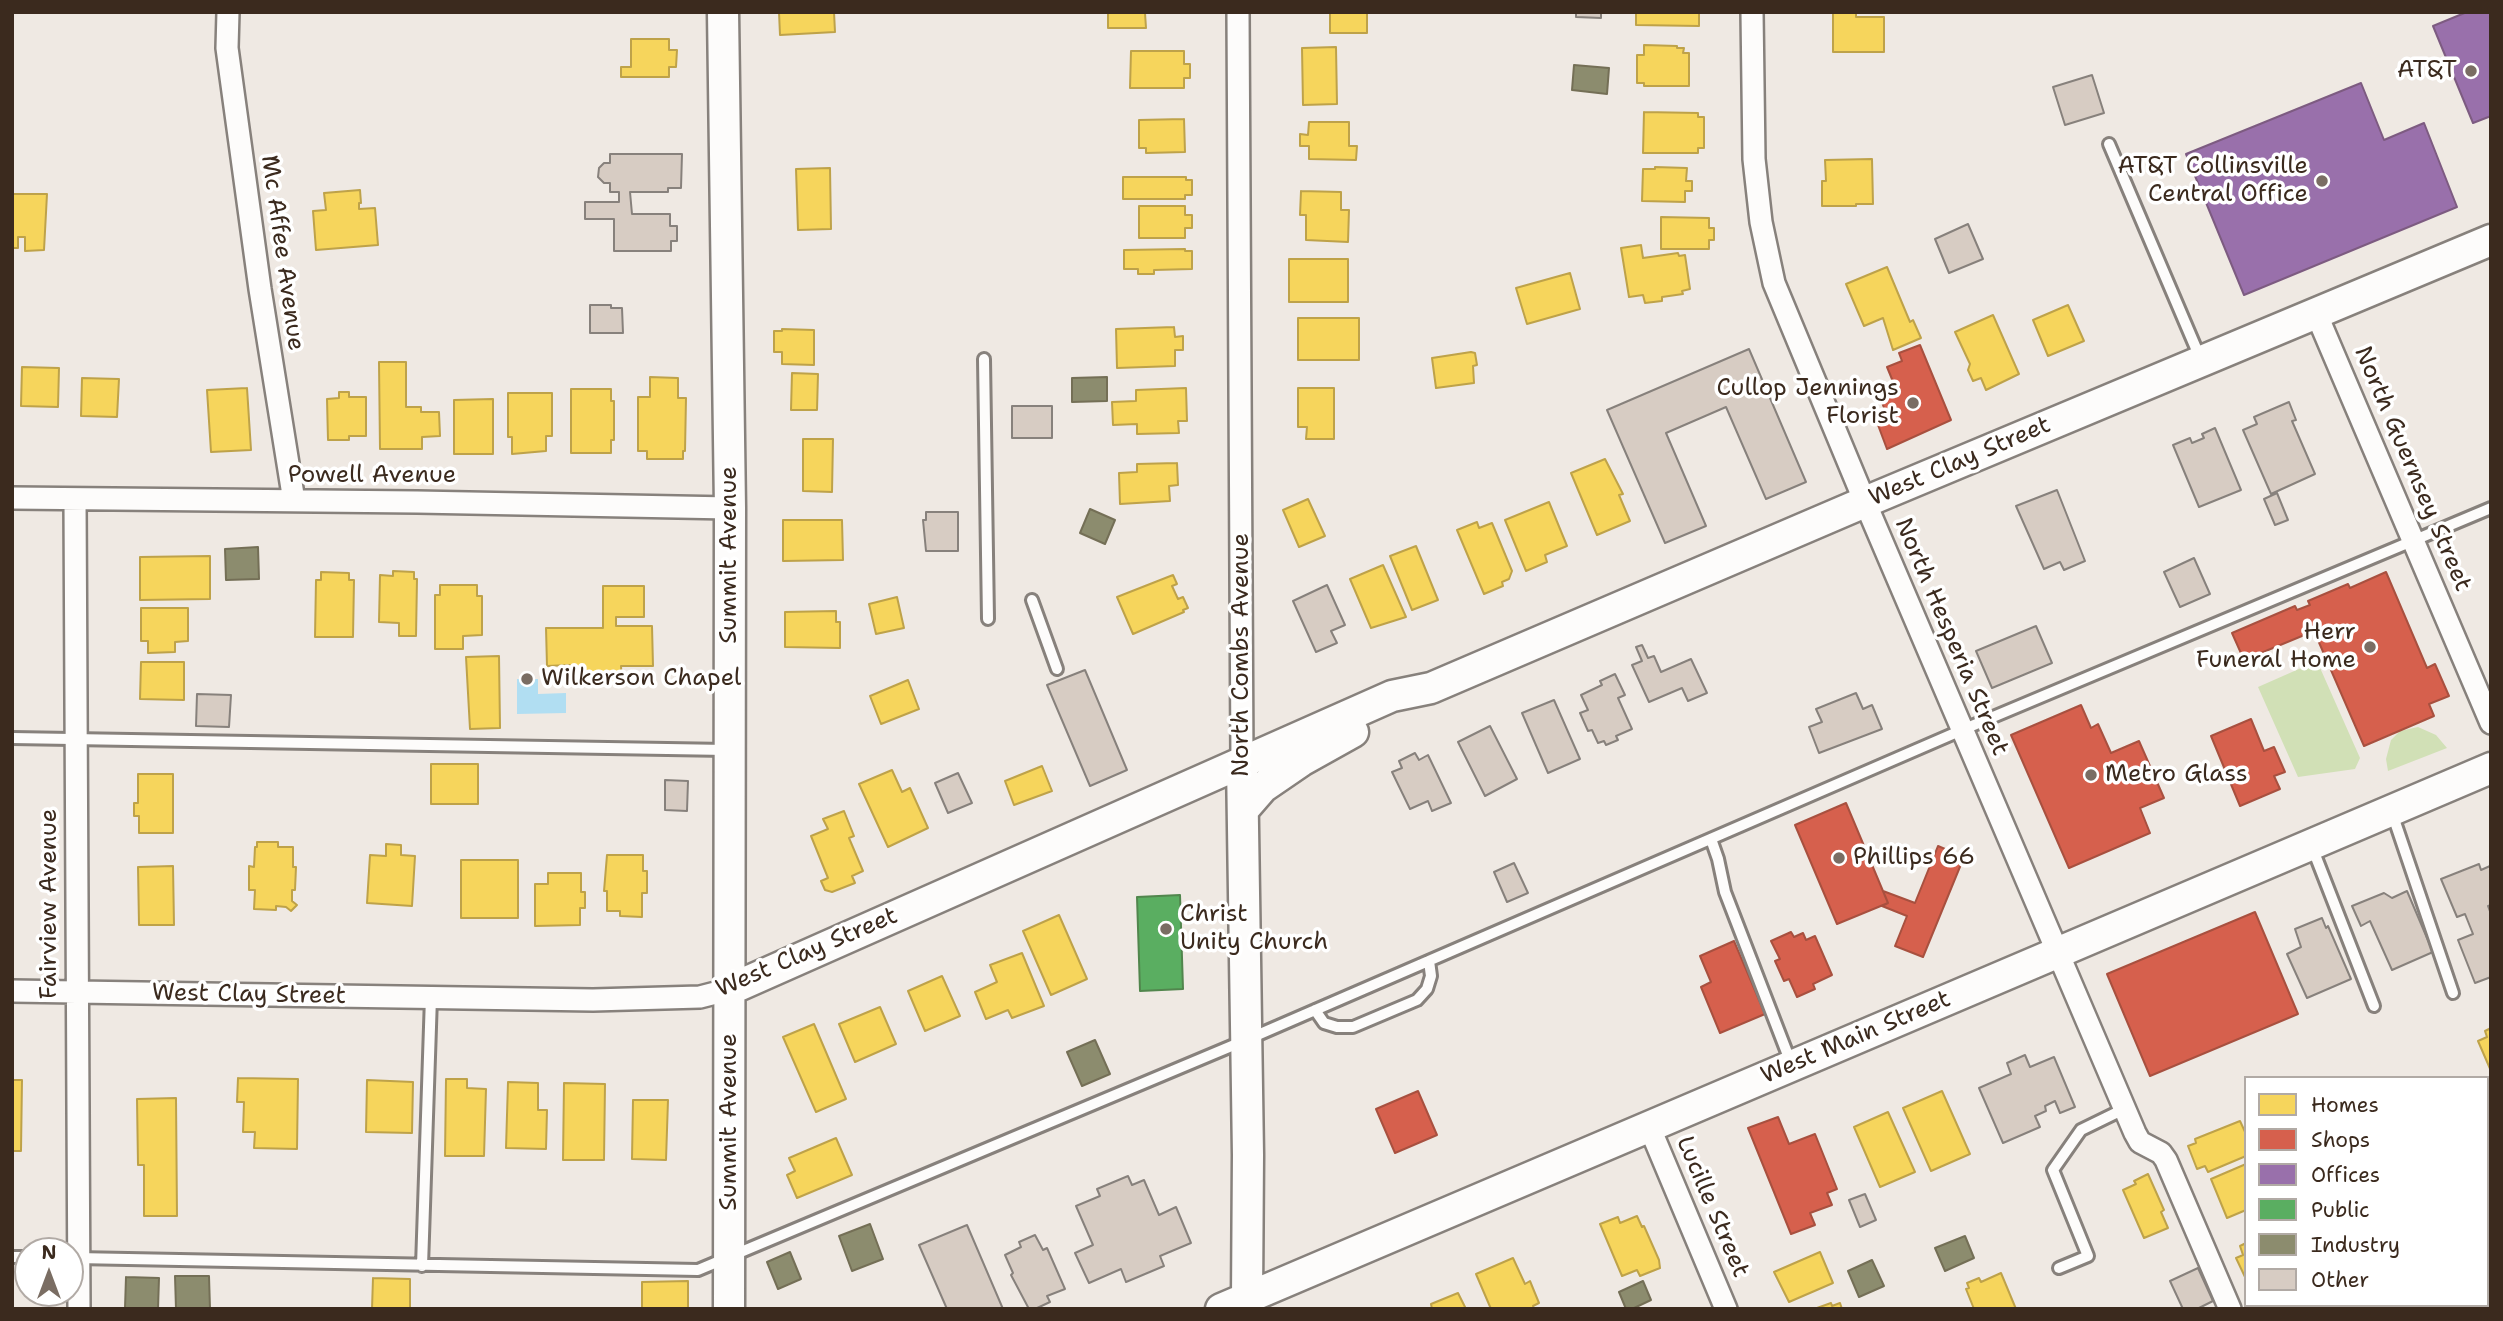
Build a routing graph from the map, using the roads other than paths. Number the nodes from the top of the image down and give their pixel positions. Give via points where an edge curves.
1 (228, 12) edge
2 (723, 12) edge
3 (1238, 12) edge
4 (1752, 12) edge
5 (2109, 144) dead end
6 (2491, 240) edge
7 (2316, 313) junction
8 (984, 359) dead end
9 (2202, 361) junction
10 (12, 498) edge
11 (75, 499) junction
12 (294, 501) junction
13 (1865, 502) junction
14 (730, 508) junction
15 (2491, 508) edge
16 (2414, 541) junction
17 (1032, 600) dead end
18 (988, 619) dead end
19 (1057, 669) dead end
20 (1430, 688) junction
21 (2491, 723) edge
22 (1962, 730) junction
23 (12, 738) edge
24 (76, 740) junction
25 (731, 750) junction
26 (1242, 762) junction
27 (2491, 768) edge
28 (1243, 810) junction
29 (2391, 810) junction
30 (1711, 839) junction
31 (2311, 844) junction
32 (2058, 952) junction
33 (1429, 961) junction
34 (731, 989) junction
35 (12, 992) edge
36 (76, 993) junction
37 (2453, 993) dead end
38 (430, 998) junction
39 (2374, 1006) dead end
40 (1315, 1010) junction
41 (1246, 1040) junction
42 (1791, 1065) junction
43 (2124, 1108) junction
44 (1649, 1126) junction
45 (74, 1237) edge
46 (730, 1256) junction
47 (84, 1258) edge
48 (422, 1266) junction
49 (2059, 1268) dead end
50 (1238, 1305) edge
51 (729, 1309) edge
52 (1726, 1309) edge
53 (2230, 1309) edge

1 - 12 street, Mc Affee Avenue via 227,48
2 - 14 main road, Summit Avenue
3 - 26 street, North Combs Avenue
4 - 13 street, North Hesperia Street via 1754,159 1760,222 1774,283
5 - 9 lane
6 - 7 main road, West Clay Street
7 - 9 main road, West Clay Street
7 - 16 street, North Guernsey Street
8 - 18 lane
9 - 13 main road, West Clay Street
10 - 11 street, Powell Avenue
11 - 12 street, Powell Avenue
11 - 24 street, Fairview Avenue
12 - 14 street, Powell Avenue
13 - 20 main road, West Clay Street
13 - 22 street, North Hesperia Street
14 - 25 main road, Summit Avenue
15 - 16 lane
16 - 21 street, North Guernsey Street
16 - 22 lane
17 - 19 lane
20 - 26 main road, West Clay Street via 1392,696
20 - 28 main road, West Clay Street via 1301,761 1263,787
22 - 30 lane
22 - 32 street, North Hesperia Street
23 - 24 lane
24 - 25 lane
24 - 36 street, Fairview Avenue
25 - 34 main road, Summit Avenue
26 - 28 main road, North Combs Avenue
26 - 34 main road, West Clay Street
27 - 29 main road, West Main Street
28 - 41 main road, North Combs Avenue
29 - 31 main road, West Main Street
29 - 37 lane
30 - 33 lane
30 - 42 lane via 1725,892
31 - 32 main road, West Main Street
31 - 39 lane
32 - 42 main road, West Main Street
32 - 43 street, North Hesperia Street
33 - 40 lane
33 - 40 lane via 1427,989 1417,1000 1353,1027 1324,1023
34 - 38 street, West Clay Street via 700,997
34 - 46 main road, Summit Avenue
35 - 36 street, West Clay Street
36 - 38 street, West Clay Street
36 - 45 street, Fairview Avenue
38 - 48 lane
40 - 41 lane
41 - 46 lane
41 - 50 main road, North Combs Avenue
42 - 44 main road, West Main Street
43 - 49 lane via 2081,1130 2053,1170 2088,1256
43 - 53 street, North Hesperia Street via 2140,1142 2166,1160
44 - 50 main road, West Main Street
44 - 52 street, Lucille Street
46 - 48 lane via 698,1270
46 - 51 main road, Summit Avenue
47 - 48 lane

